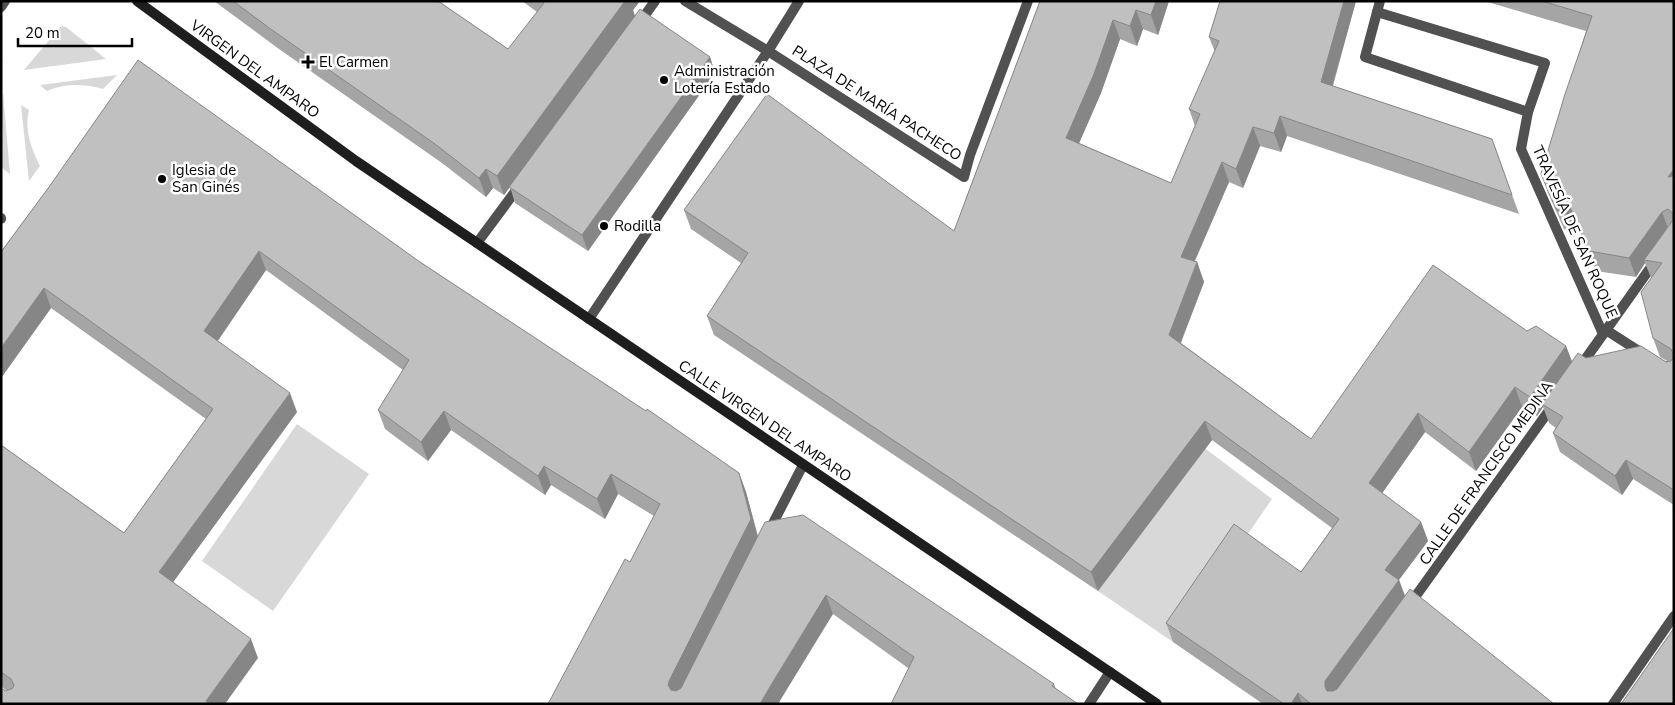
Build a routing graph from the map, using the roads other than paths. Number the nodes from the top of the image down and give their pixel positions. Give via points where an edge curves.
1 (6, 1) edge
2 (137, 1) edge
3 (655, 1) edge
4 (685, 1) edge
5 (799, 1) edge
6 (1028, 1) edge
7 (1380, 1) edge
8 (1, 7) edge
9 (1377, 12) junction
10 (632, 33) edge
11 (768, 50) junction
12 (1528, 112) junction
13 (356, 161) joint
14 (525, 178) edge
15 (477, 243) junction
16 (1663, 251) edge
17 (589, 319) junction
18 (1604, 332) junction
19 (1651, 359) edge
20 (1575, 374) edge
21 (1558, 397) edge
22 (803, 465) junction
23 (762, 545) edge
24 (1405, 611) edge
25 (1674, 616) edge
26 (1110, 672) junction
27 (1088, 704) edge
28 (1157, 704) edge
29 (1613, 704) edge

1 - 8 street
2 - 13 street, VIRGEN DEL AMPARO
3 - 10 street
4 - 11 street, PLAZA DE MARÍA PACHECO
5 - 11 street, PLAZA DE MARÍA PACHECO
6 - 11 street, PLAZA DE MARÍA PACHECO via 964,177
7 - 9 street
9 - 12 street via 1365,56
9 - 12 street, TRAVESÍA DE SAN ROQUE via 1544,63
11 - 17 street
12 - 18 street, TRAVESÍA DE SAN ROQUE via 1521,149
13 - 15 street, CALLE VIRGEN DEL AMPARO
14 - 15 street
15 - 17 street, CALLE VIRGEN DEL AMPARO
16 - 18 street
17 - 22 street, CALLE VIRGEN DEL AMPARO
18 - 19 street
18 - 20 street
21 - 24 street, CALLE DE FRANCISCO MEDINA
22 - 23 street
22 - 26 street, CALLE VIRGEN DEL AMPARO
25 - 29 street
26 - 27 street
26 - 28 street, CALLE VIRGEN DEL AMPARO

